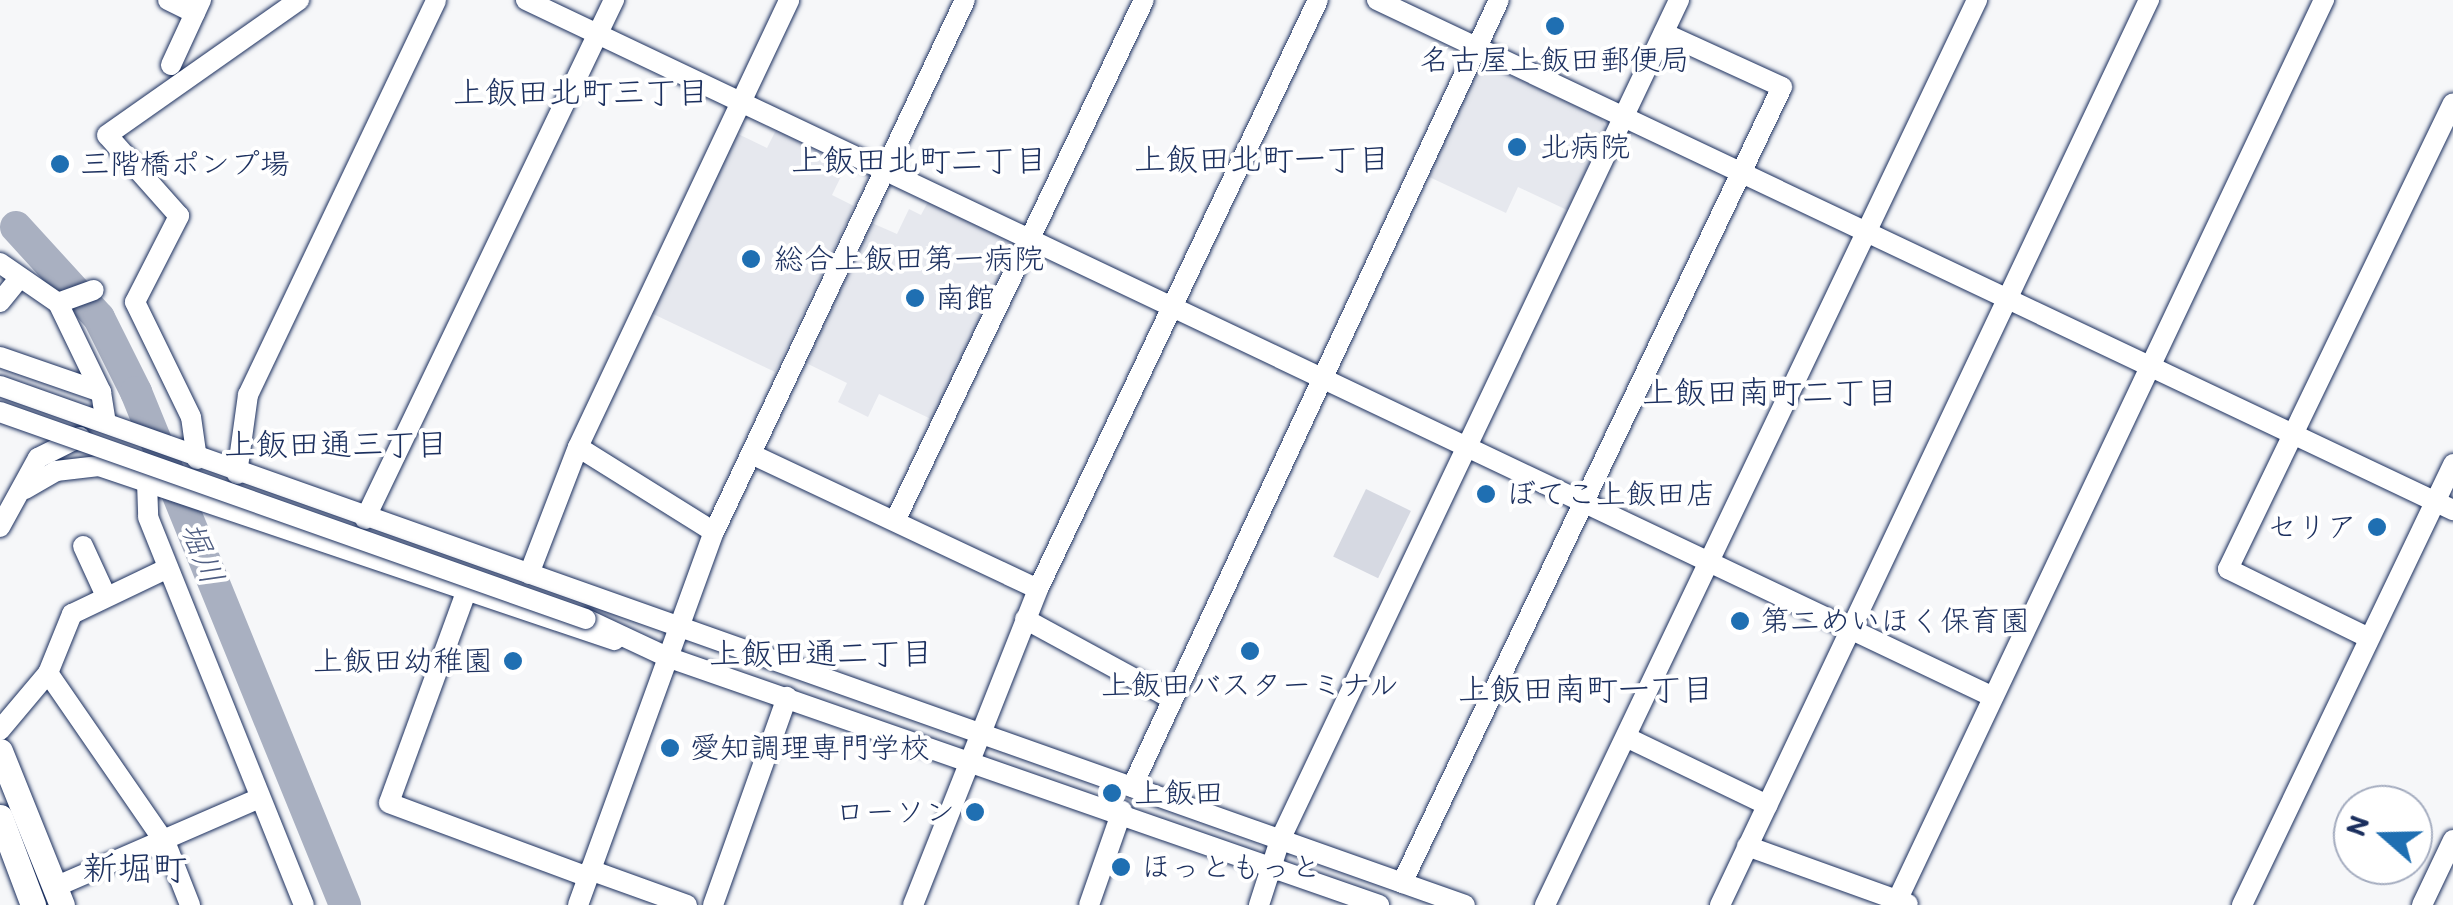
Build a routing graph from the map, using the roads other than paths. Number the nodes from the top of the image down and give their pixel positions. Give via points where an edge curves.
1 (168, 0) edge
2 (300, 0) edge
3 (436, 0) edge
4 (526, 0) edge
5 (614, 0) edge
6 (789, 0) edge
7 (965, 0) edge
8 (1144, 0) edge
9 (1318, 0) edge
10 (1377, 0) edge
11 (1499, 0) edge
12 (1680, 0) edge
13 (1976, 0) edge
14 (2149, 0) edge
15 (2324, 0) edge
16 (198, 6) edge
17 (1664, 32) junction
18 (597, 34) junction
19 (1476, 48) junction
20 (171, 65) dead end
21 (741, 101) junction
22 (2453, 103) edge
23 (1623, 117) junction
24 (884, 168) junction
25 (1741, 173) junction
26 (1866, 232) junction
27 (1030, 237) junction
28 (0, 264) edge
29 (18, 280) junction
30 (94, 290) dead end
31 (2007, 298) junction
32 (0, 302) edge
33 (63, 302) junction
34 (1172, 308) junction
35 (0, 357) edge
36 (2149, 366) junction
37 (1320, 377) junction
38 (0, 386) edge
39 (101, 392) junction
40 (0, 412) edge
41 (119, 430) junction
42 (2294, 435) junction
43 (578, 448) junction
44 (1465, 448) junction
45 (750, 454) junction
46 (192, 457) junction
47 (2453, 464) edge
48 (238, 474) junction
49 (156, 486) junction
50 (24, 489) junction
51 (1584, 502) junction
52 (2444, 506) edge
53 (3, 515) edge
54 (364, 519) junction
55 (895, 520) junction
56 (714, 532) junction
57 (82, 546) dead end
58 (1709, 563) junction
59 (168, 568) junction
60 (529, 574) junction
61 (1038, 589) junction
62 (464, 595) junction
63 (106, 596) junction
64 (1025, 619) junction
65 (676, 629) junction
66 (1850, 629) junction
67 (2369, 638) junction
68 (626, 642) junction
69 (667, 657) junction
70 (48, 673) junction
71 (787, 697) junction
72 (1168, 697) junction
73 (1993, 697) junction
74 (0, 730) edge
75 (975, 731) junction
76 (1626, 736) junction
77 (0, 751) edge
78 (965, 760) junction
79 (1132, 787) junction
80 (260, 798) junction
81 (1767, 804) junction
82 (1122, 811) junction
83 (0, 817) edge
84 (1280, 840) junction
85 (2453, 840) edge
86 (166, 844) junction
87 (1747, 846) junction
88 (1272, 867) junction
89 (589, 874) junction
90 (1402, 883) junction
91 (58, 896) edge
92 (26, 903) edge
93 (1901, 904) edge
94 (190, 905) edge
95 (304, 905) edge
96 (578, 905) edge
97 (686, 905) edge
98 (712, 905) edge
99 (913, 905) edge
100 (1088, 905) edge
101 (1259, 905) edge
102 (1379, 905) edge
103 (1465, 905) edge
104 (1546, 905) edge
105 (1720, 905) edge
106 (2242, 905) edge
107 (2422, 905) edge

1 - 16 street
2 - 46 street via 106,135 179,216 134,302 191,417
3 - 48 street via 248,395
4 - 18 street
5 - 18 street
6 - 21 street
7 - 24 street
8 - 27 street
9 - 34 street
10 - 19 street
11 - 19 street
12 - 17 street
13 - 26 street
14 - 31 street
15 - 36 street
16 - 20 street
17 - 23 street
17 - 25 street via 1782,87
18 - 21 street
18 - 54 street
19 - 23 street
19 - 37 street
21 - 24 street
21 - 43 street
22 - 42 street
23 - 25 street
23 - 44 street
24 - 27 street
24 - 45 street
25 - 26 street
25 - 51 street
26 - 31 street
26 - 58 street
27 - 34 street
27 - 55 street
28 - 29 street
29 - 32 street
29 - 33 street
30 - 33 street
31 - 36 street
31 - 66 street
33 - 39 street
34 - 37 street
34 - 61 street
35 - 39 street
36 - 42 street
36 - 73 street
37 - 44 street
37 - 72 street
38 - 41 street
39 - 41 street
40 - 68 street, bridge via 586,618
41 - 46 street
41 - 50 street via 57,441
42 - 52 street
42 - 67 street via 2228,569
43 - 56 street
43 - 60 street
44 - 51 street
44 - 84 street
45 - 55 street
45 - 56 street
46 - 48 street
47 - 52 street
48 - 54 street
49 - 50 street via 75,465
49 - 59 street via 148,517
49 - 62 street
50 - 53 street
51 - 58 street
51 - 90 street
52 - 67 street
54 - 60 street
55 - 61 street
56 - 65 street
57 - 63 street
58 - 66 street
58 - 76 street
59 - 63 street
59 - 80 street
60 - 65 street
61 - 64 street
62 - 68 street
62 - 89 street via 389,803
63 - 70 street via 72,614
64 - 72 street
64 - 75 street
65 - 69 street
65 - 75 street
66 - 73 street
66 - 81 street
67 - 106 street
68 - 69 street
69 - 71 street
69 - 89 street
70 - 74 street
70 - 86 street
71 - 78 street
71 - 98 street
72 - 79 street
73 - 93 street
75 - 78 street
75 - 79 street
76 - 81 street
76 - 104 street
77 - 91 main road
78 - 82 street
78 - 99 street
79 - 84 street
80 - 86 street
80 - 95 street
81 - 87 street
82 - 88 street
82 - 100 street
83 - 92 main road
84 - 88 street
84 - 90 street
85 - 107 street
86 - 91 street
86 - 94 street
87 - 93 street
87 - 105 street
88 - 101 street
88 - 102 street
89 - 96 street
89 - 97 street
90 - 103 street

